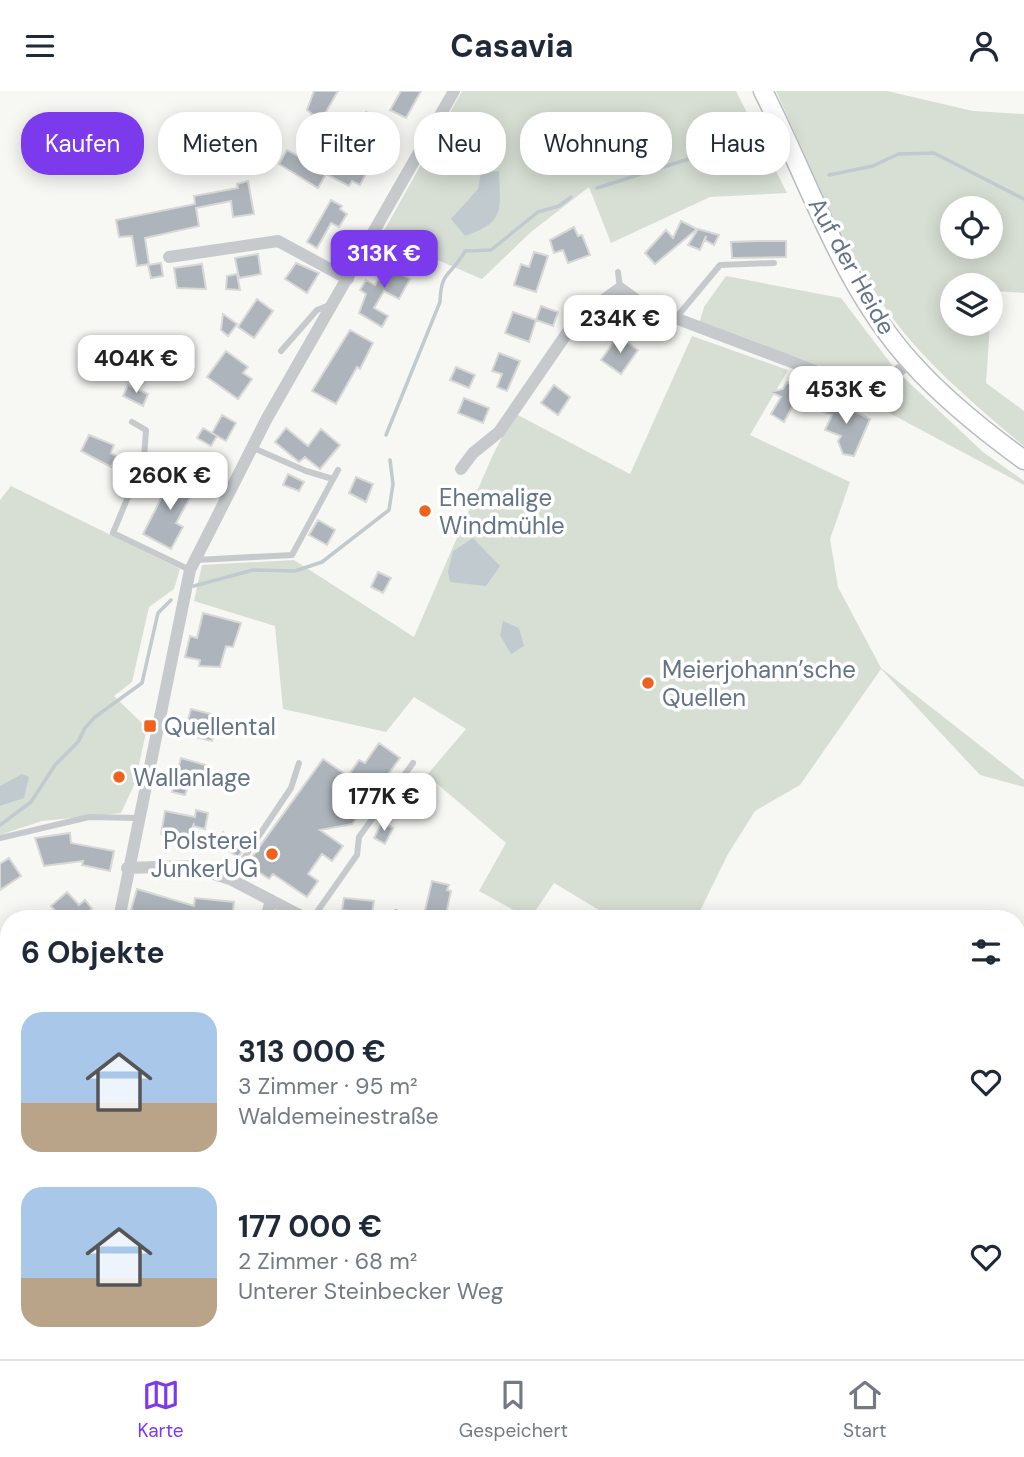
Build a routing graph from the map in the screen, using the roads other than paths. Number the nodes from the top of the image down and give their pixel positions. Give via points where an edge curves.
1 (454, 91) edge
2 (763, 91) edge
3 (169, 257) dead end
4 (774, 263) dead end
5 (618, 272) dead end
6 (348, 279) junction
7 (620, 288) junction
8 (333, 304) junction
9 (675, 319) junction
10 (281, 351) dead end
11 (911, 362) junction
12 (132, 422) dead end
13 (251, 447) junction
14 (1024, 460) edge
15 (461, 469) dead end
16 (338, 470) dead end
17 (333, 479) junction
18 (192, 565) junction
19 (299, 763) dead end
20 (413, 763) dead end
21 (138, 818) junction
22 (0, 838) edge
23 (127, 868) junction
24 (230, 879) junction
25 (271, 900) junction
26 (120, 910) edge
27 (268, 910) edge
28 (290, 910) edge
29 (318, 910) edge

1 - 6 street
2 - 11 street, Auf der Heide via 845,263
3 - 6 street via 278,241
4 - 9 lane via 720,265
5 - 7 lane
6 - 8 street
7 - 9 street, Auf der Heide via 646,307
7 - 15 street via 576,320 499,432
8 - 10 lane via 317,310
8 - 13 street
9 - 11 street, Auf der Heide via 850,384 869,387 886,381
11 - 14 street, Auf der Heide via 972,420
12 - 18 lane via 146,430 144,458 113,533
13 - 17 lane
13 - 18 street
16 - 17 lane
17 - 18 lane via 292,555
18 - 21 street
19 - 24 lane via 291,788
20 - 29 lane via 359,837 357,855
21 - 22 lane via 89,817
21 - 23 street
23 - 24 street via 188,866
23 - 26 street
24 - 25 street
25 - 27 street
25 - 28 street

